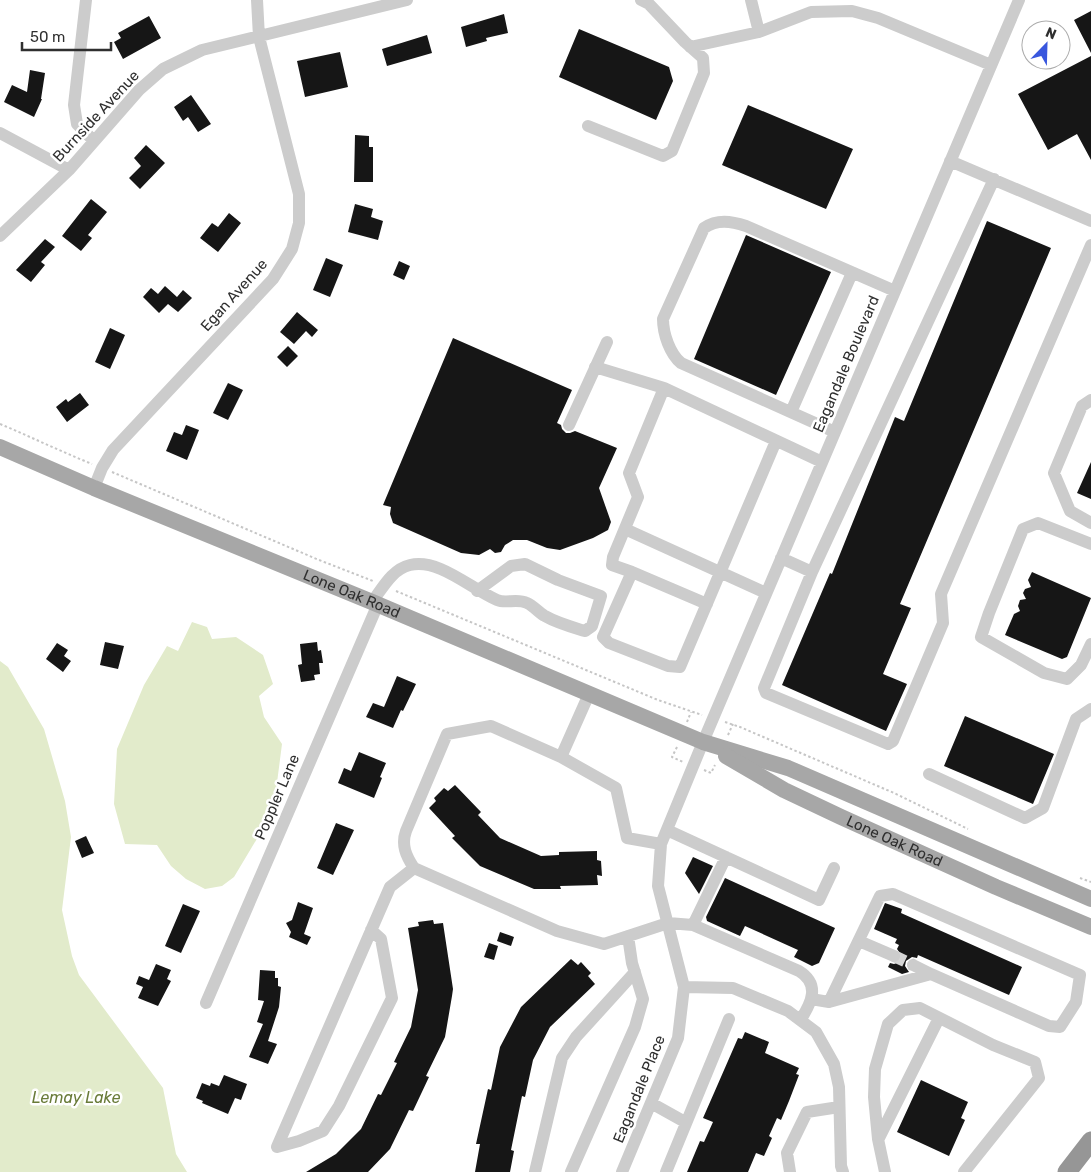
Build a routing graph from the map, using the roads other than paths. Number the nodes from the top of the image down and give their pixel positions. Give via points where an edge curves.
1 (86, 0) edge
2 (257, 0) edge
3 (407, 0) edge
4 (642, 0) edge
5 (751, 0) edge
6 (1019, 0) edge
7 (759, 32) junction
8 (259, 37) junction
9 (690, 47) junction
10 (991, 65) junction
11 (588, 126) dead end
12 (0, 133) edge
13 (94, 141) junction
14 (950, 161) junction
15 (69, 170) junction
16 (994, 179) junction
17 (1091, 221) edge
18 (0, 236) edge
19 (1091, 245) edge
20 (852, 273) junction
21 (895, 291) junction
22 (607, 342) dead end
23 (595, 367) junction
24 (664, 388) junction
25 (1091, 400) edge
26 (791, 412) junction
27 (569, 425) dead end
28 (835, 432) junction
29 (776, 441) junction
30 (0, 446) edge
31 (822, 462) junction
32 (94, 488) junction
33 (1091, 522) edge
34 (625, 529) junction
35 (1091, 544) edge
36 (781, 558) junction
37 (632, 572) junction
38 (721, 572) junction
39 (812, 572) junction
40 (477, 591) junction
41 (766, 593) junction
42 (375, 603) junction
43 (707, 604) junction
44 (1091, 644) edge
45 (589, 694) junction
46 (1091, 709) edge
47 (703, 742) junction
48 (561, 757) junction
49 (929, 774) dead end
50 (667, 830) junction
51 (661, 844) junction
52 (726, 857) junction
53 (414, 868) junction
54 (834, 868) dead end
55 (1091, 899) edge
56 (1067, 917) junction
57 (668, 923) junction
58 (694, 925) junction
59 (1091, 927) edge
60 (371, 930) junction
61 (1091, 932) edge
62 (628, 936) junction
63 (859, 941) junction
64 (894, 956) tunnel mouth
65 (913, 965) tunnel mouth
66 (635, 972) junction
67 (931, 974) junction
68 (684, 987) junction
69 (811, 999) junction
70 (829, 1002) junction
71 (206, 1003) dead end
72 (939, 1018) junction
73 (728, 1019) dead end
74 (801, 1019) junction
75 (651, 1102) junction
76 (839, 1107) junction
77 (685, 1122) junction
78 (878, 1139) junction
79 (1091, 1141) edge
80 (535, 1172) edge
81 (571, 1172) edge
82 (622, 1172) edge
83 (666, 1172) edge
84 (790, 1172) edge
85 (842, 1172) edge
86 (885, 1172) edge
87 (964, 1172) edge
88 (1067, 1172) edge

1 - 13 street via 74,105 77,124
2 - 8 street, Egan Avenue
3 - 8 street, Burnside Avenue
4 - 9 street
5 - 7 street
6 - 10 street, Eagandale Boulevard
7 - 9 street
7 - 10 street via 810,12 852,11 878,18
8 - 13 street, Burnside Avenue via 202,50 163,69 139,90
8 - 32 street, Egan Avenue via 299,194 299,223 292,249 274,279 113,450
9 - 11 street via 703,58 704,73 672,151 662,156
10 - 14 street, Eagandale Boulevard
12 - 15 street
13 - 15 street, Burnside Avenue
14 - 16 street
14 - 21 street, Eagandale Boulevard
15 - 18 street, Burnside Avenue
16 - 17 street
16 - 39 street
19 - 39 street via 941,594 943,622 891,743 765,691
20 - 21 street
20 - 26 street
20 - 26 street via 735,222 722,221 704,228 663,319 672,351 681,363
21 - 28 street, Eagandale Boulevard
22 - 23 street
23 - 24 street
23 - 27 street
24 - 29 street
24 - 34 street via 628,473 638,497
25 - 33 street via 1082,406 1054,473 1070,511
26 - 28 street
28 - 31 street, Eagandale Boulevard
29 - 31 street
29 - 38 street
30 - 32 main road, Lone Oak Road
31 - 36 street, Eagandale Boulevard
32 - 42 main road, Lone Oak Road
34 - 37 street via 612,565
34 - 38 street
35 - 44 street via 1038,523 1023,529 981,637 1044,673 1067,679 1081,665
36 - 39 street
36 - 41 street, Eagandale Boulevard
37 - 43 street
37 - 43 street via 604,637 609,643 668,666 680,667
38 - 41 street
38 - 43 street
40 - 40 street, Poppler Lane via 511,566 525,564 600,596 592,626 585,631 545,616 526,602 500,602
40 - 42 street, Poppler Lane via 447,570 429,565 409,565 391,576
41 - 47 street, Eagandale Boulevard
42 - 45 main road, Lone Oak Road
42 - 71 street, Poppler Lane
45 - 47 main road, Lone Oak Road
45 - 48 street
46 - 49 street via 1076,718 1043,808 1025,818
47 - 50 street, Eagandale Place
47 - 55 main road, Lone Oak Road via 788,768
47 - 56 main road, Lone Oak Road via 784,790
48 - 51 street via 616,788 627,838
48 - 53 street via 491,726 447,734 404,835 404,850
50 - 51 street, Eagandale Place
50 - 52 street
51 - 57 street, Eagandale Place via 658,886
52 - 54 street via 819,900
52 - 58 street
53 - 60 street via 390,887
53 - 62 street via 557,931 604,944
56 - 59 main road, Lone Oak Road
56 - 61 main road
57 - 58 street
57 - 62 street
57 - 68 street, Eagandale Place
58 - 69 street via 804,974 811,983
60 - 60 street via 285,1128 277,1146 299,1141 323,1130 339,1106 392,998 382,938
62 - 66 street
63 - 64 street
63 - 67 street via 880,896 893,894 1080,975 1076,1002 1060,1027 1049,1026
63 - 70 street
65 - 67 street
66 - 80 street via 576,1037 562,1058
66 - 81 street via 644,999 635,1027
67 - 70 street
68 - 74 street via 733,988 788,1010
68 - 75 street, Eagandale Place via 678,1038
69 - 70 street
69 - 74 street
72 - 78 street
72 - 78 street via 920,1008 903,1010 888,1024 876,1069 874,1097
72 - 87 street via 1034,1062 1039,1078
73 - 77 street
74 - 76 street via 816,1032 834,1064
75 - 77 street
75 - 82 street, Eagandale Place
76 - 84 street via 807,1112 787,1153
76 - 85 street
77 - 83 street
78 - 86 street
79 - 88 highway

